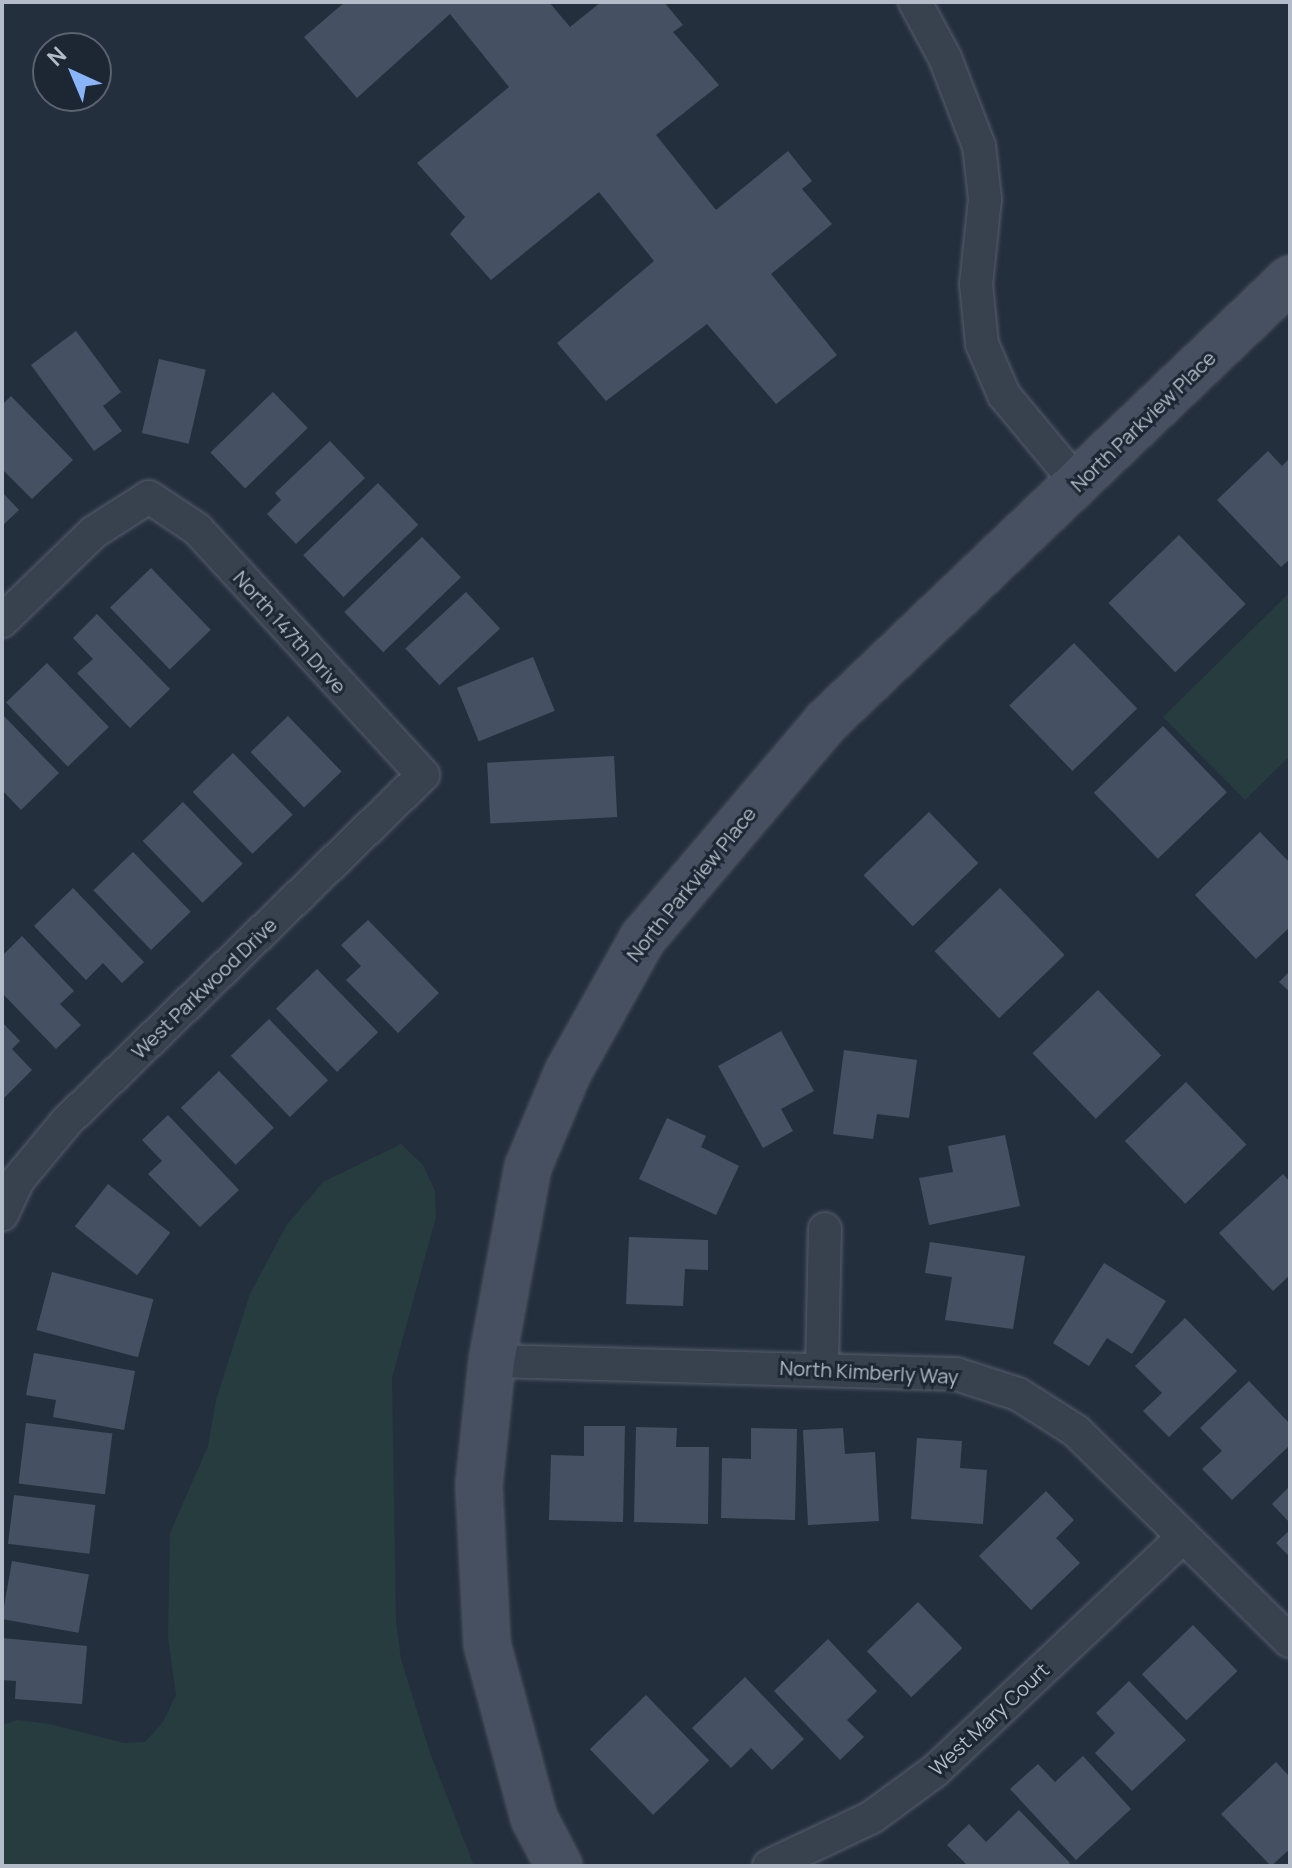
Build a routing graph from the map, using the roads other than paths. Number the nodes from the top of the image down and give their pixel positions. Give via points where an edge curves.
1 (915, 2) edge
2 (1290, 279) edge
3 (1078, 484) junction
4 (2, 621) edge
5 (423, 775) joint
6 (2, 1214) edge
7 (825, 1229) dead end
8 (492, 1361) junction
9 (822, 1367) junction
10 (1183, 1537) junction
11 (1290, 1641) edge
12 (559, 1866) edge
13 (769, 1866) edge

1 - 3 street via 945,58 979,146 985,199 976,284 982,344 1012,407
2 - 3 street, North Parkview Place
3 - 8 street, North Parkview Place via 826,722 643,938 568,1072 528,1167
4 - 5 street, North 147th Drive via 94,532 149,497 197,529
5 - 6 street, West Parkwood Drive via 67,1121 18,1180
7 - 9 street
8 - 9 street, North Kimberly Way
8 - 12 street, North Parkview Place via 479,1485 487,1644 534,1818
9 - 10 street, North Kimberly Way via 956,1374 1018,1394 1076,1431
10 - 11 street, North Kimberly Way
10 - 13 street, West Mary Court via 936,1770 872,1817

